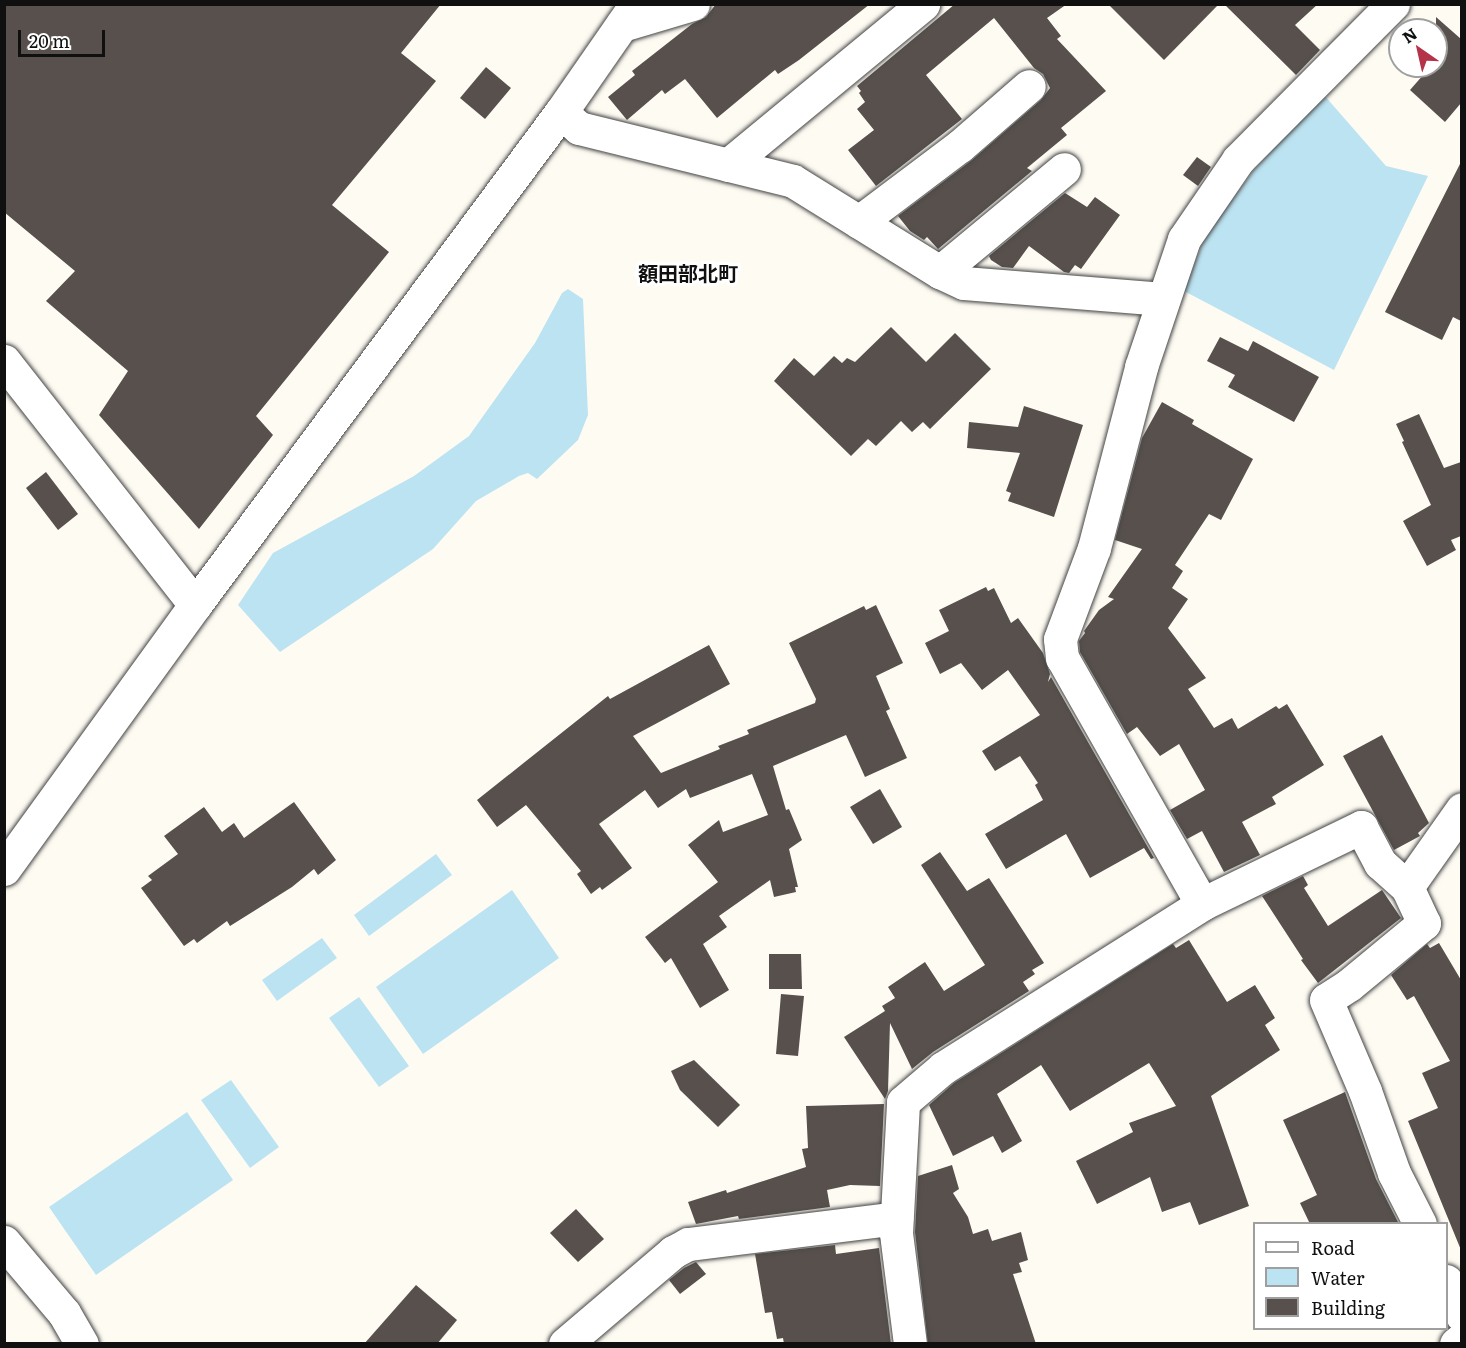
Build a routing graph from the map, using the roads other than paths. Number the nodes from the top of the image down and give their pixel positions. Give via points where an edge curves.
1 (693, 4) edge
2 (923, 4) edge
3 (1393, 4) edge
4 (629, 15) edge
5 (1029, 86) dead end
6 (561, 112) junction
7 (728, 165) junction
8 (1064, 169) dead end
9 (859, 222) junction
10 (940, 273) junction
11 (1163, 299) junction
12 (4, 360) edge
13 (195, 605) junction
14 (1461, 809) edge
15 (4, 869) edge
16 (1407, 887) junction
17 (1202, 904) junction
18 (896, 1218) junction
19 (1419, 1222) edge
20 (4, 1242) edge
21 (1448, 1286) edge
22 (1461, 1315) edge
23 (1461, 1339) edge
24 (82, 1344) edge
25 (565, 1344) edge
26 (910, 1344) edge
27 (1456, 1344) edge

1 - 4 street
2 - 7 street
3 - 11 street via 1238,159 1184,239
4 - 6 street
5 - 9 street via 960,146
6 - 7 street via 579,128
6 - 13 street
7 - 9 street via 792,181
8 - 10 street
9 - 10 street
10 - 11 street via 964,283
11 - 17 street via 1141,367 1094,548 1060,639 1062,658
12 - 13 street
13 - 15 street
14 - 16 street
16 - 17 street via 1380,863 1361,827
16 - 19 street via 1424,923 1350,985 1326,1000 1365,1091 1394,1173
17 - 18 street via 943,1068 903,1102
18 - 25 street via 688,1244 673,1252
18 - 26 street
20 - 24 street via 64,1313
21 - 22 street
23 - 27 street

